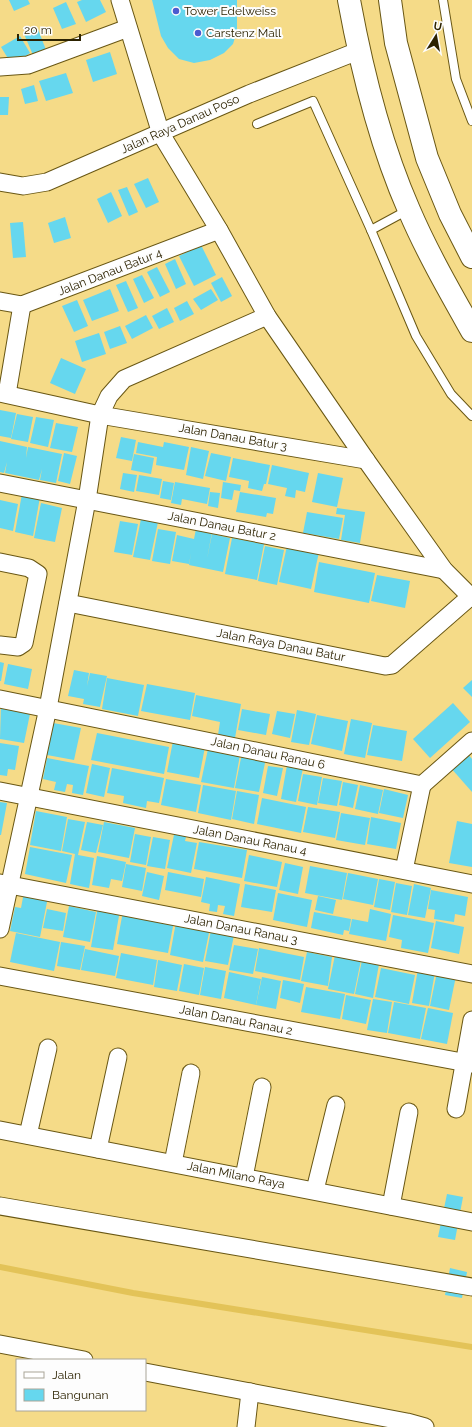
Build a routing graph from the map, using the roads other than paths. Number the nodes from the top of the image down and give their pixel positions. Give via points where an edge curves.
1 (120, 0) edge
2 (349, 0) edge
3 (390, 0) edge
4 (443, 0) edge
5 (128, 28) junction
6 (358, 51) junction
7 (0, 67) edge
8 (472, 121) edge
9 (257, 124) dead end
10 (161, 134) junction
11 (0, 182) edge
12 (408, 209) junction
13 (219, 230) junction
14 (371, 230) junction
15 (472, 257) edge
16 (0, 301) edge
17 (22, 305) junction
18 (267, 316) junction
19 (472, 331) edge
20 (4, 393) edge
21 (100, 415) junction
22 (472, 416) edge
23 (366, 460) junction
24 (0, 483) edge
25 (87, 500) junction
26 (0, 562) edge
27 (444, 570) junction
28 (471, 597) edge
29 (68, 603) junction
30 (5, 646) edge
31 (0, 699) edge
32 (48, 708) junction
33 (472, 741) edge
34 (422, 785) junction
35 (0, 791) edge
36 (29, 797) junction
37 (404, 870) junction
38 (5, 884) edge
39 (472, 884) edge
40 (0, 929) edge
41 (472, 974) edge
42 (0, 976) edge
43 (472, 1020) edge
44 (48, 1048) dead end
45 (118, 1056) dead end
46 (468, 1063) edge
47 (191, 1074) dead end
48 (262, 1087) dead end
49 (336, 1105) dead end
50 (456, 1109) dead end
51 (409, 1112) dead end
52 (0, 1130) edge
53 (28, 1135) junction
54 (98, 1149) junction
55 (173, 1163) junction
56 (244, 1177) junction
57 (314, 1190) junction
58 (0, 1206) edge
59 (391, 1206) junction
60 (472, 1222) edge
61 (464, 1285) edge
62 (0, 1344) edge
63 (79, 1359) edge
64 (146, 1372) edge
65 (250, 1392) junction
66 (246, 1427) edge
67 (425, 1427) edge

1 - 5 street
2 - 6 main road
3 - 15 main road via 396,44 427,158 450,214
4 - 8 lane via 456,79
5 - 7 street via 28,65
5 - 10 street
6 - 10 street, Jalan Raya Danau Poso via 248,94
6 - 12 main road via 384,142
9 - 14 lane via 313,102
10 - 11 street, Jalan Raya Danau Poso via 47,182 23,186
10 - 13 street
12 - 14 lane
12 - 19 main road via 434,264
13 - 17 street, Jalan Danau Batur 4
13 - 18 street
14 - 22 lane via 416,336 451,394
16 - 17 street
17 - 20 street
18 - 21 street via 124,379 109,396
18 - 23 street
20 - 21 street, Jalan Danau Batur 3
21 - 23 street, Jalan Danau Batur 3
21 - 25 street
23 - 27 street
24 - 25 street, Jalan Danau Batur 2
25 - 27 street, Jalan Danau Batur 2
25 - 29 street
26 - 30 street via 29,568 38,574 24,643 18,647
27 - 28 street
28 - 29 street, Jalan Raya Danau Batur via 392,664 385,666
29 - 32 street
31 - 32 street, Jalan Danau Ranau 6
32 - 34 street, Jalan Danau Ranau 6
32 - 36 street
33 - 34 street
34 - 37 street
35 - 36 street, Jalan Danau Ranau 4
36 - 37 street, Jalan Danau Ranau 4
36 - 38 street
37 - 39 street, Jalan Danau Ranau 4
38 - 40 street
38 - 41 street, Jalan Danau Ranau 3
42 - 46 street, Jalan Danau Ranau 2
43 - 46 street
44 - 53 street
45 - 54 street
46 - 50 street
47 - 55 street
48 - 56 street
49 - 57 street
51 - 59 street
52 - 53 street, Jalan Milano Raya
53 - 54 street, Jalan Milano Raya
54 - 55 street, Jalan Milano Raya
55 - 56 street, Jalan Milano Raya
56 - 57 street, Jalan Milano Raya
57 - 59 street, Jalan Milano Raya
58 - 61 street
59 - 60 street, Jalan Milano Raya
62 - 63 street
64 - 65 street
65 - 66 street
65 - 67 street

